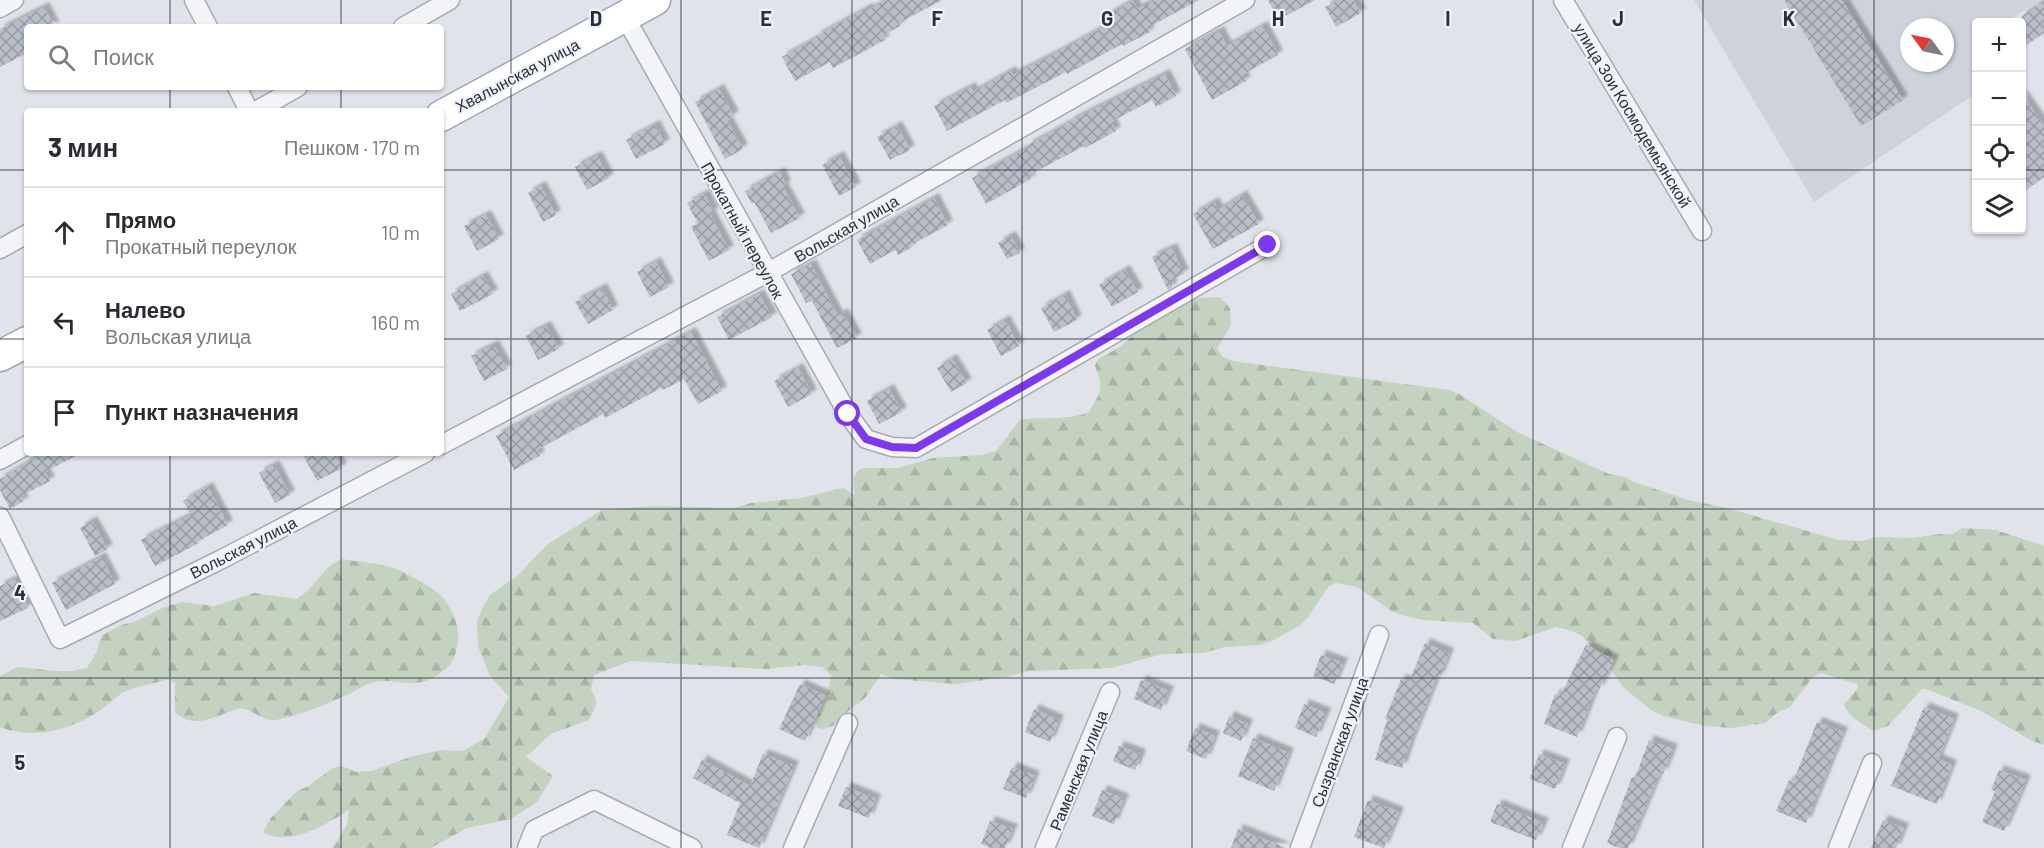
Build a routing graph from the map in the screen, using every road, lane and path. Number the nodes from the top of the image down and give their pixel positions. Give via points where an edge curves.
1 (14, 0) edge
2 (194, 0) edge
3 (450, 0) edge
4 (655, 0) edge
5 (1245, 0) edge
6 (1563, 0) edge
7 (0, 8) edge
8 (625, 17) junction
9 (206, 24) edge
10 (408, 24) edge
11 (238, 90) edge
12 (293, 90) edge
13 (248, 108) edge
14 (261, 108) edge
15 (444, 114) edge
16 (1702, 231) dead end
17 (24, 236) edge
18 (1268, 245) dead end
19 (0, 249) edge
20 (767, 273) junction
21 (24, 344) edge
22 (0, 356) edge
23 (444, 443) edge
24 (24, 447) edge
25 (413, 456) edge
26 (0, 460) edge
27 (397, 460) edge
28 (0, 517) edge
29 (1379, 635) dead end
30 (1110, 692) dead end
31 (848, 723) dead end
32 (1617, 737) dead end
33 (1872, 763) dead end
34 (527, 848) edge
35 (692, 848) edge
36 (794, 848) edge
37 (1046, 848) edge
38 (1300, 848) edge
39 (1572, 848) edge
40 (1838, 848) edge

1 - 7 street
2 - 9 street
3 - 10 street
4 - 8 main road, Хвалынская улица
5 - 20 street, Вольская улица
6 - 16 street, улица Зои Космодемьянской
8 - 15 main road, Хвалынская улица
8 - 20 street, Прокатный переулок
11 - 13 street
12 - 14 street
17 - 19 street
18 - 20 street, Прокатный переулок via 916,448 892,447 866,439
20 - 23 street, Вольская улица
21 - 22 main road
24 - 26 street
25 - 27 street, Вольская улица
27 - 28 street, Вольская улица via 222,559 60,639
29 - 38 street, Сызранская улица
30 - 37 street, Раменская улица
31 - 36 street
32 - 39 street
33 - 40 street
34 - 35 street via 534,830 594,800

